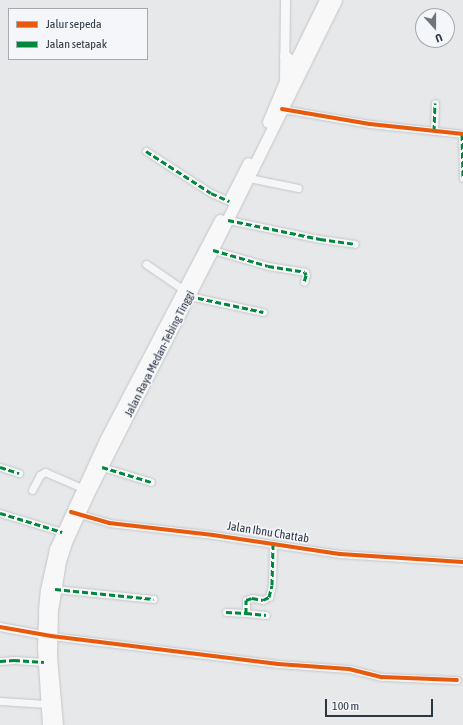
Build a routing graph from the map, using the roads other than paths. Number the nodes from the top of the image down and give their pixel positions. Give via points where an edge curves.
1 (284, 0) edge
2 (325, 0) edge
3 (336, 0) edge
4 (284, 56) junction
5 (296, 60) junction
6 (288, 86) junction
7 (435, 103) dead end
8 (282, 109) junction
9 (434, 130) junction
10 (463, 134) edge
11 (146, 151) dead end
12 (249, 178) junction
13 (463, 178) edge
14 (298, 188) dead end
15 (229, 201) junction
16 (228, 220) junction
17 (355, 244) dead end
18 (213, 250) junction
19 (146, 264) dead end
20 (304, 282) dead end
21 (186, 293) junction
22 (263, 312) dead end
23 (0, 467) edge
24 (102, 467) junction
25 (19, 473) dead end
26 (151, 482) dead end
27 (82, 488) junction
28 (32, 490) dead end
29 (0, 513) edge
30 (75, 513) junction
31 (62, 532) junction
32 (273, 545) junction
33 (463, 562) edge
34 (55, 590) junction
35 (153, 599) dead end
36 (226, 612) dead end
37 (246, 613) junction
38 (266, 615) dead end
39 (0, 627) edge
40 (47, 635) junction
41 (0, 661) edge
42 (44, 662) junction
43 (457, 680) dead end
44 (0, 701) edge
45 (47, 704) junction
46 (48, 725) edge
47 (57, 725) edge

1 - 4 main road
2 - 5 highway, Jalan Raya Medan-Tebing Tinggi
3 - 6 highway, Jalan Raya Medan-Tebing Tinggi
4 - 5 highway
4 - 6 main road
5 - 6 highway, Jalan Raya Medan-Tebing Tinggi
6 - 8 highway, Jalan Raya Medan-Tebing Tinggi
6 - 15 highway, Jalan Raya Medan-Tebing Tinggi via 273,110
7 - 9 street
8 - 9 street via 370,124
8 - 12 highway, Jalan Raya Medan-Tebing Tinggi
9 - 10 street
10 - 13 street
11 - 15 street via 211,193
12 - 14 street
12 - 16 highway, Jalan Raya Medan-Tebing Tinggi
15 - 21 highway, Jalan Raya Medan-Tebing Tinggi
16 - 17 street
16 - 18 highway, Jalan Raya Medan-Tebing Tinggi
18 - 20 street via 268,266 304,272
18 - 21 highway, Jalan Raya Medan-Tebing Tinggi
19 - 21 street
21 - 22 street
21 - 24 highway, Jalan Raya Medan-Tebing Tinggi
21 - 27 highway, Jalan Raya Medan-Tebing Tinggi via 106,438
23 - 25 street
24 - 26 street
24 - 30 highway, Jalan Raya Medan-Tebing Tinggi
27 - 28 street via 45,472 40,475
27 - 30 highway, Jalan Raya Medan-Tebing Tinggi
29 - 31 street
30 - 31 highway, Jalan Raya Medan-Tebing Tinggi
30 - 32 street, Jalan Ibnu Chattab via 110,523
30 - 34 highway, Jalan Raya Medan-Tebing Tinggi via 60,561
31 - 40 highway, Jalan Raya Medan-Tebing Tinggi via 55,549 46,590
32 - 33 street, Jalan Ibnu Chattab via 340,554
32 - 37 street via 272,585 269,597 246,600
34 - 35 street
34 - 40 highway, Jalan Raya Medan-Tebing Tinggi
36 - 37 street
37 - 38 street
39 - 40 street
40 - 42 highway, Jalan Raya Medan-Tebing Tinggi
40 - 43 street via 278,664 349,669 382,678
40 - 47 highway, Jalan Raya Medan-Tebing Tinggi
41 - 42 street
42 - 45 highway, Jalan Raya Medan-Tebing Tinggi
44 - 45 street
45 - 46 highway, Jalan Raya Medan-Tebing Tinggi

